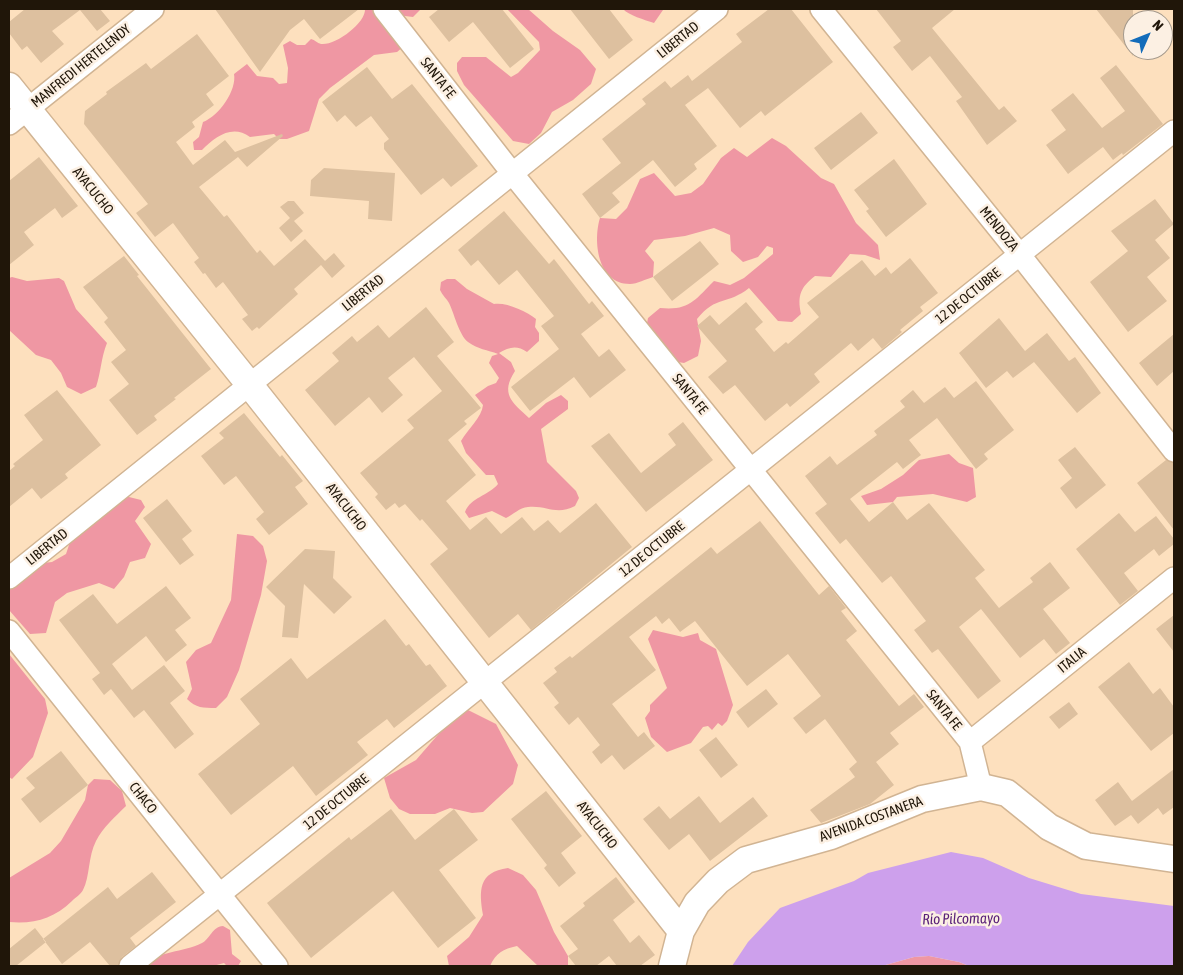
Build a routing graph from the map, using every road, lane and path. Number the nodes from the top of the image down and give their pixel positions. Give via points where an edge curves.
1 (153, 9) edge
2 (384, 9) edge
3 (717, 9) edge
4 (821, 9) edge
5 (9, 86) edge
6 (18, 117) edge
7 (1174, 131) edge
8 (512, 173) junction
9 (1020, 255) junction
10 (249, 384) junction
11 (1174, 451) edge
12 (751, 470) junction
13 (9, 578) edge
14 (1174, 578) edge
15 (9, 631) edge
16 (484, 682) junction
17 (970, 742) junction
18 (981, 787) junction
19 (1174, 859) edge
20 (220, 894) junction
21 (681, 931) junction
22 (130, 966) edge
23 (277, 966) edge
24 (672, 966) edge

1 - 6 street, MANFREDI HERTELENDY
2 - 8 street, SANTA FE
3 - 8 street, LIBERTAD
4 - 9 street, MENDOZA
5 - 6 street, AYACUCHO
6 - 10 street, AYACUCHO
7 - 9 street, 12 DE OCTUBRE
8 - 10 street, LIBERTAD
8 - 12 street, SANTA FE
9 - 11 street, MENDOZA
9 - 12 street, 12 DE OCTUBRE
10 - 13 street, LIBERTAD
10 - 16 street, AYACUCHO
12 - 16 street, 12 DE OCTUBRE
12 - 17 street, SANTA FE
14 - 17 street, ITALIA
15 - 20 street, CHACO
16 - 20 street, 12 DE OCTUBRE
16 - 21 street, AYACUCHO
17 - 18 street, SANTA FE
18 - 19 street, AVENIDA COSTANERA via 1006,793 1049,827 1086,846
18 - 21 street, AVENIDA COSTANERA via 922,799 831,836 746,860 702,898
20 - 22 street, 12 DE OCTUBRE
20 - 23 street, CHACO
21 - 24 street, AVENIDA COSTANERA

